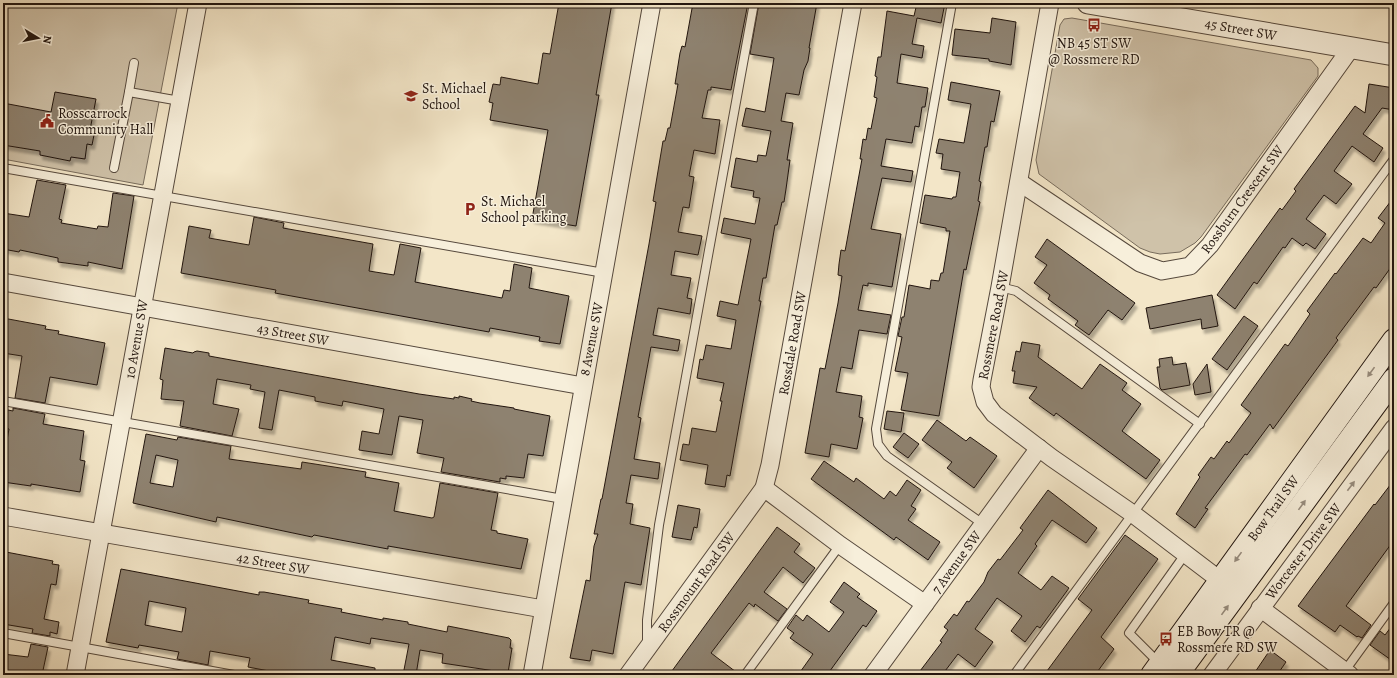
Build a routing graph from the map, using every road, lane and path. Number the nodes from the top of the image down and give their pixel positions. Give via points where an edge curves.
1 (198, 3) edge
2 (652, 3) edge
3 (754, 3) edge
4 (853, 3) edge
5 (952, 3) edge
6 (1050, 3) edge
7 (1088, 3) edge
8 (1351, 48) junction
9 (1394, 55) edge
10 (134, 63) dead end
11 (129, 92) junction
12 (180, 101) junction
13 (1394, 159) edge
14 (3, 168) edge
15 (114, 168) dead end
16 (1018, 182) junction
17 (162, 196) junction
18 (604, 273) junction
19 (3, 282) edge
20 (1000, 287) junction
21 (142, 307) junction
22 (1394, 340) edge
23 (1394, 379) edge
24 (582, 386) junction
25 (3, 401) edge
26 (121, 422) junction
27 (1200, 424) junction
28 (1394, 428) edge
29 (1039, 448) junction
30 (764, 488) junction
31 (563, 499) junction
32 (1133, 514) junction
33 (3, 516) edge
34 (983, 524) junction
35 (101, 533) junction
36 (840, 545) junction
37 (1186, 553) junction
38 (1221, 581) junction
39 (1394, 603) edge
40 (925, 604) junction
41 (1260, 608) junction
42 (543, 609) junction
43 (3, 633) edge
44 (80, 647) junction
45 (648, 648) junction
46 (1163, 671) edge
47 (1345, 674) edge
48 (75, 675) edge
49 (234, 675) edge
50 (532, 675) edge
51 (628, 675) edge
52 (745, 675) edge
53 (872, 675) edge
54 (1014, 675) edge
55 (1212, 675) edge

1 - 12 street, 10 Avenue SW
2 - 18 street, 8 Avenue SW
3 - 45 lane via 659,525 647,620
4 - 30 street, Rossdale Road SW
5 - 34 lane via 876,429 878,444 887,456
6 - 16 street, Rossmere Road SW
7 - 8 street, 45 Street SW
8 - 9 street, 45 Street SW
8 - 16 street, Rossburn Crescent SW via 1210,245 1190,266 1162,271 1140,263
10 - 11 lane
11 - 12 lane
11 - 15 lane
12 - 17 street, 10 Avenue SW
13 - 27 lane
14 - 17 lane
16 - 20 street, Rossmere Road SW
17 - 18 lane
17 - 21 street, 10 Avenue SW
18 - 24 street, 8 Avenue SW
19 - 21 street, 43 Street SW
20 - 27 lane via 1016,291
20 - 29 street, Rossmere Road SW via 982,380 982,395 994,414
21 - 24 street, 43 Street SW
21 - 26 street, 10 Avenue SW
22 -> 38 main road, Bow Trail SW
46 -> 23 main road, Bow Trail SW
24 - 31 street, 8 Avenue SW
25 - 26 lane
26 - 31 lane
26 - 35 street, 10 Avenue SW
27 - 32 lane
41 -> 28 street, Worcester Drive SW
29 - 32 street, Rossmere Road SW
29 - 34 street, 7 Avenue SW
30 - 36 street
30 - 45 street, Rossmount Road SW
31 - 42 street, 8 Avenue SW
32 - 37 street, Rossmere Road SW
32 - 54 lane
33 - 35 street, 42 Street SW
34 - 40 street, 7 Avenue SW
35 - 42 street, 42 Street SW
35 - 44 street, 10 Avenue SW
36 - 40 street
36 - 52 lane
37 - 38 street, Rossmere Road SW
37 - 46 lane via 1129,633
38 - 46 main road, Bow Trail SW
39 - 47 lane
40 - 53 street, 7 Avenue SW
41 - 47 street
41 - 55 street, Worcester Drive SW
42 - 50 street, 8 Avenue SW
43 - 44 lane
44 - 48 street, 10 Avenue SW
44 - 49 lane
45 - 51 street, Rossmount Road SW

